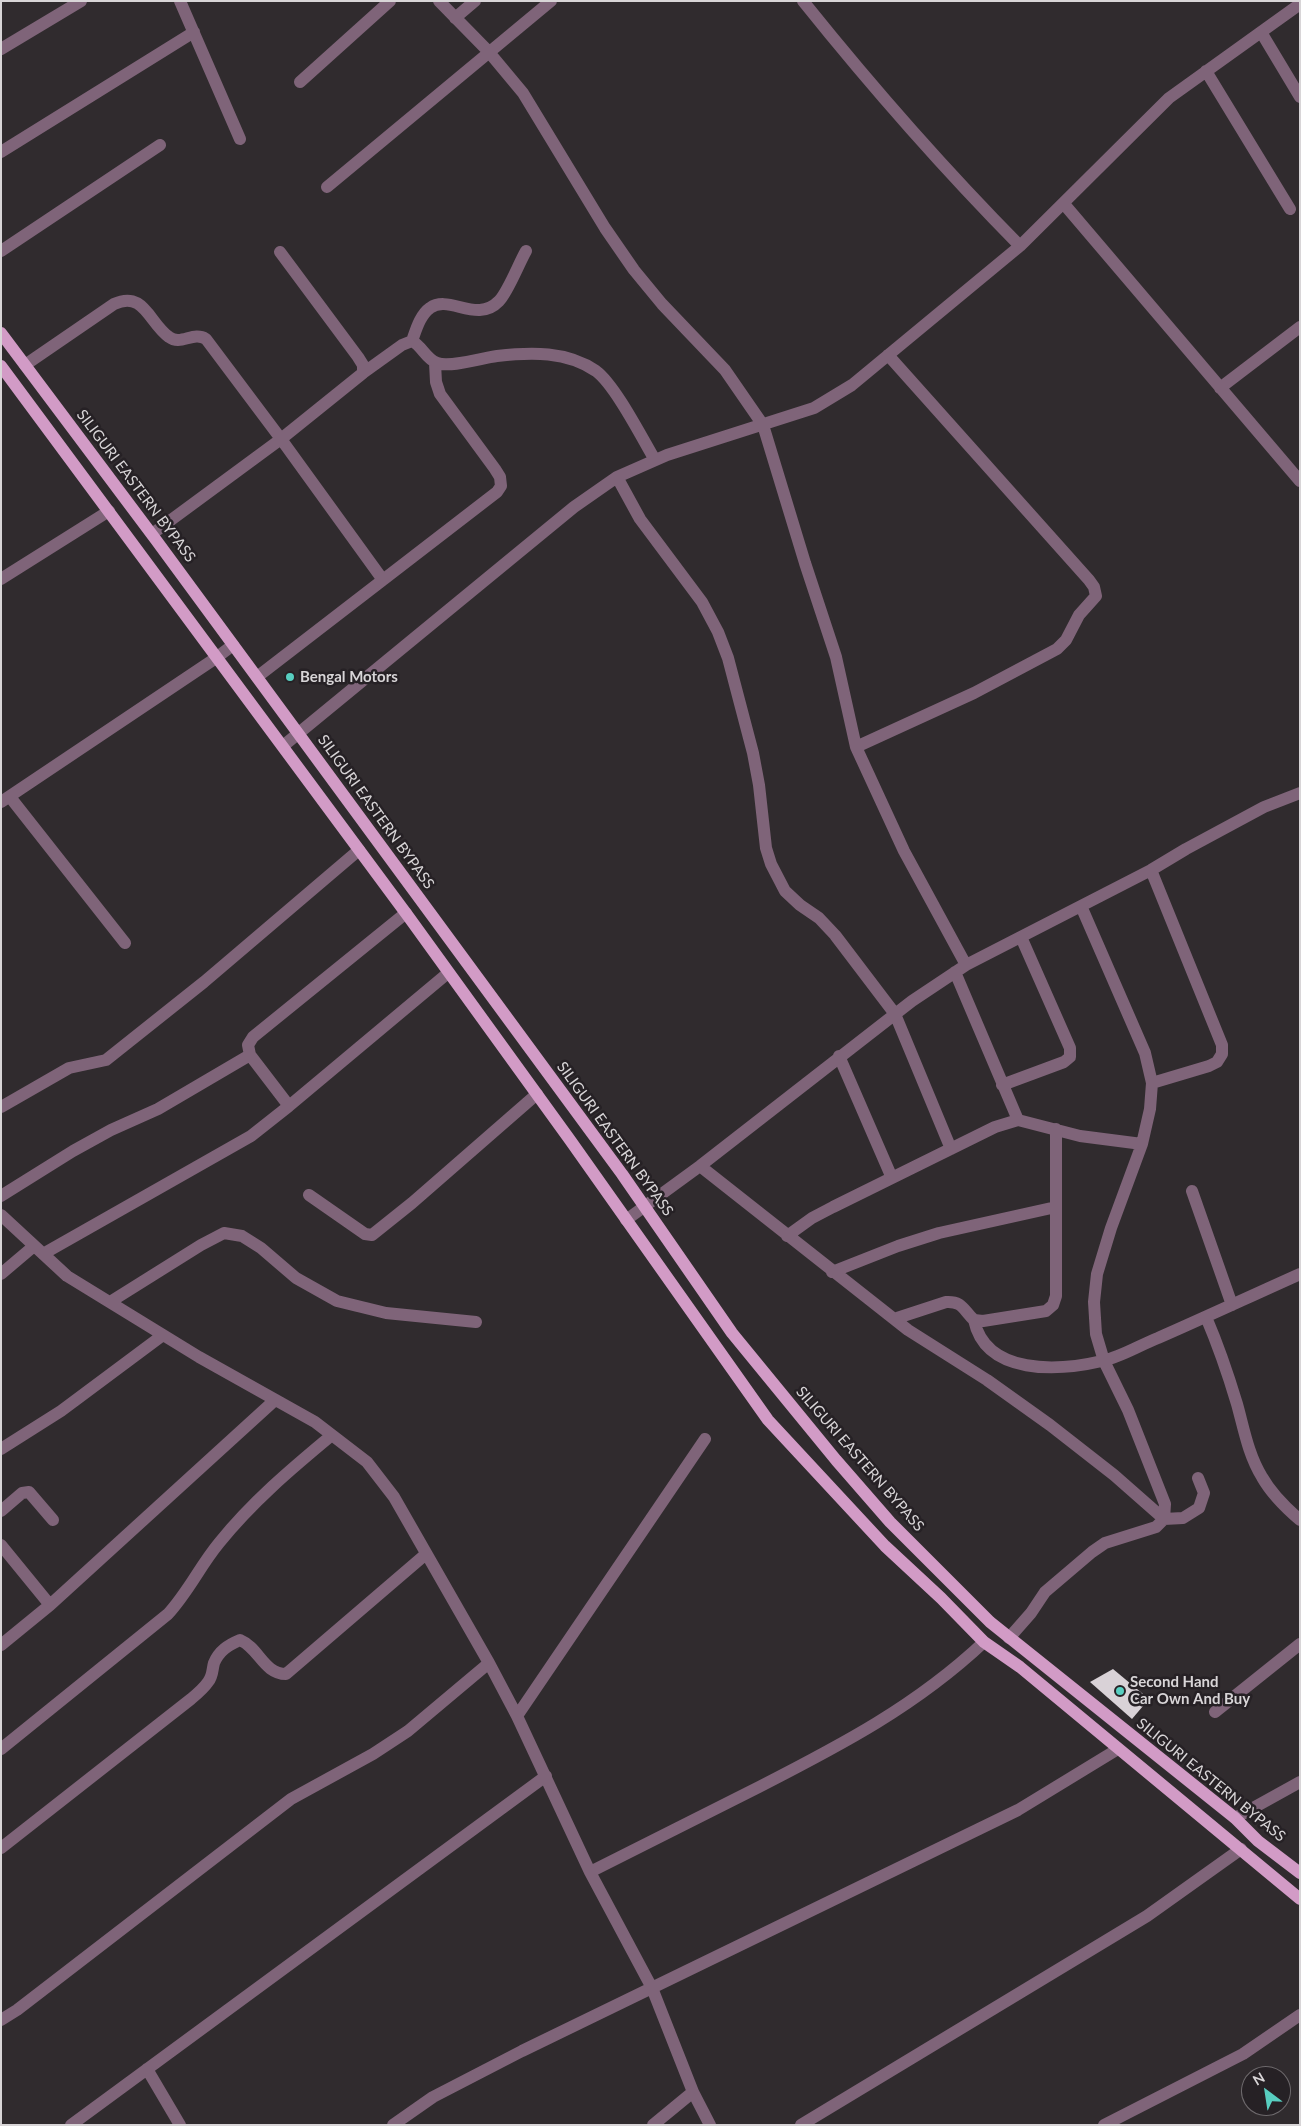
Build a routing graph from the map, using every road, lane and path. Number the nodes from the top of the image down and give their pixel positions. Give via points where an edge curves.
1 (81, 1) edge
2 (180, 1) edge
3 (390, 1) edge
4 (439, 1) edge
5 (475, 1) edge
6 (550, 1) edge
7 (803, 1) edge
8 (1300, 4) edge
9 (455, 18) junction
10 (194, 32) junction
11 (1261, 32) junction
12 (1, 49) edge
13 (488, 51) junction
14 (1206, 71) junction
15 (300, 82) dead end
16 (1300, 97) edge
17 (240, 139) dead end
18 (160, 145) dead end
19 (1, 152) edge
20 (327, 187) dead end
21 (1064, 204) junction
22 (1290, 209) dead end
23 (1020, 246) junction
24 (1, 251) edge
25 (526, 251) dead end
26 (280, 252) dead end
27 (1300, 327) edge
28 (1, 333) edge
29 (412, 341) junction
30 (888, 355) junction
31 (435, 363) junction
32 (25, 365) junction
33 (2, 368) edge
34 (363, 373) junction
35 (1220, 388) junction
36 (764, 425) junction
37 (281, 439) junction
38 (713, 440) dead end
39 (661, 457) junction
40 (617, 476) junction
41 (1300, 481) edge
42 (109, 511) junction
43 (152, 534) junction
44 (1, 579) edge
45 (383, 580) junction
46 (234, 645) junction
47 (216, 658) junction
48 (257, 677) junction
49 (299, 734) junction
50 (283, 746) junction
51 (856, 747) junction
52 (1300, 793) edge
53 (6, 800) edge
54 (359, 850) junction
55 (1151, 870) junction
56 (1081, 906) junction
57 (406, 913) junction
58 (1020, 937) junction
59 (125, 944) dead end
60 (966, 965) junction
61 (955, 972) junction
62 (448, 973) junction
63 (895, 1014) junction
64 (250, 1055) junction
65 (840, 1056) junction
66 (1152, 1083) junction
67 (1002, 1085) junction
68 (537, 1094) junction
69 (289, 1106) junction
70 (1, 1107) edge
71 (1018, 1120) junction
72 (1056, 1129) junction
73 (1142, 1144) junction
74 (951, 1148) junction
75 (700, 1166) junction
76 (892, 1178) junction
77 (1192, 1191) dead end
78 (309, 1194) dead end
79 (1, 1196) edge
80 (644, 1207) junction
81 (1056, 1207) junction
82 (1, 1215) edge
83 (626, 1220) junction
84 (787, 1236) junction
85 (39, 1250) junction
86 (832, 1272) junction
87 (1, 1274) edge
88 (1300, 1274) edge
89 (110, 1302) junction
90 (1232, 1305) junction
91 (1206, 1317) junction
92 (894, 1319) junction
93 (974, 1320) junction
94 (476, 1322) dead end
95 (163, 1335) junction
96 (1104, 1361) junction
97 (275, 1400) junction
98 (332, 1435) junction
99 (705, 1439) dead end
100 (1, 1449) edge
101 (1198, 1478) dead end
102 (1, 1511) edge
103 (1164, 1519) junction
104 (53, 1520) dead end
105 (1300, 1520) edge
106 (1, 1545) edge
107 (426, 1554) junction
108 (50, 1605) junction
109 (1009, 1638) junction
110 (984, 1642) junction
111 (1300, 1644) edge
112 (1, 1645) edge
113 (488, 1663) junction
114 (1214, 1712) dead end
115 (516, 1716) junction
116 (1, 1749) edge
117 (1118, 1749) junction
118 (546, 1776) junction
119 (1300, 1782) edge
120 (1235, 1818) junction
121 (1, 1848) edge
122 (1241, 1849) junction
123 (590, 1872) junction
124 (1300, 1873) edge
125 (1300, 1899) edge
126 (652, 1988) junction
127 (1300, 2015) edge
128 (1, 2020) edge
129 (147, 2069) junction
130 (693, 2092) junction
131 (71, 2125) edge
132 (180, 2125) edge
133 (393, 2125) edge
134 (653, 2125) edge
135 (710, 2125) edge
136 (801, 2125) edge
137 (1104, 2125) edge

1 - 12 street
2 - 10 street
3 - 15 street
4 - 9 street
5 - 9 street
6 - 13 street
7 - 23 street via 930,153
8 - 11 street
9 - 13 street
10 - 17 street
10 - 19 street
11 - 14 street
11 - 16 street
13 - 20 street
13 - 36 street via 523,93 634,270 725,370
14 - 21 street via 1146,119
14 - 22 street
18 - 24 street
21 - 23 street
21 - 35 street
23 - 30 street
25 - 29 street via 500,301 478,311 441,303 431,307 422,317
26 - 34 street via 358,357
27 - 35 street
28 - 32 main road, SILIGURI EASTERN BYPASS
29 - 31 street via 419,344
29 - 34 street
30 - 36 street via 852,385 814,408
30 - 51 street via 1089,580 1096,596 1057,648 974,693
31 - 39 street via 447,365 498,356 544,354 572,359 597,372
31 - 45 street via 440,394 495,469 501,486 498,492
32 - 37 street via 114,304 131,299 173,340 193,336 206,339
32 - 43 main road, SILIGURI EASTERN BYPASS
33 - 42 main road
34 - 37 street
35 - 41 street
36 - 39 street
36 - 51 street via 836,657
37 - 43 street
37 - 45 street
38 - 39 street
39 - 40 street
40 - 49 street via 574,507
40 - 63 street via 640,519 702,602 718,632 753,753 764,839 771,864 785,891 835,935
42 - 44 street
42 - 47 main road
43 - 46 main road, SILIGURI EASTERN BYPASS
45 - 48 street
46 - 47 street
46 - 48 main road, SILIGURI EASTERN BYPASS
47 - 50 main road
47 - 53 street
48 - 49 main road, SILIGURI EASTERN BYPASS
49 - 50 street
49 - 80 main road, SILIGURI EASTERN BYPASS
50 - 54 main road
51 - 60 street via 904,851
52 - 55 street via 1264,806
53 - 59 street
54 - 57 main road
54 - 70 street via 204,982 106,1060 69,1068
55 - 56 street
55 - 66 street via 1222,1045 1222,1054 1217,1062
56 - 58 street
56 - 66 street via 1145,1053
57 - 62 main road
57 - 64 street via 253,1036 248,1045
58 - 60 street
58 - 67 street via 1070,1048 1070,1057
60 - 61 street
61 - 63 street
61 - 67 street
62 - 68 main road
62 - 69 street
63 - 65 street
63 - 74 street
64 - 69 street
64 - 79 street via 158,1109 73,1151
65 - 75 street
65 - 76 street
66 - 73 street
67 - 71 street
68 - 78 street via 372,1235 365,1234
68 - 83 main road
69 - 85 street via 243,1141
71 - 72 street
71 - 74 street via 995,1126
72 - 73 street via 1080,1136
72 - 81 street
73 - 96 street via 1097,1274 1094,1302 1096,1334
74 - 76 street
75 - 80 street
75 - 84 street
76 - 84 street via 812,1218
77 - 90 street
80 - 83 street
80 - 109 main road, SILIGURI EASTERN BYPASS via 732,1333 789,1403 890,1522
81 - 86 street via 939,1232
81 - 93 street via 1056,1296 1053,1305 1046,1310
82 - 85 street
83 - 110 main road via 768,1420 885,1546
84 - 86 street
85 - 87 street
85 - 89 street via 67,1276
86 - 92 street
88 - 90 street
89 - 94 street via 224,1233 242,1236 296,1278 337,1301 386,1313
89 - 95 street
90 - 91 street
91 - 96 street
91 - 105 street via 1219,1346 1248,1448 1258,1470 1285,1507
92 - 93 street via 955,1302
92 - 103 street via 1050,1426
93 - 96 street via 980,1340 997,1355 1028,1367 1061,1368
95 - 97 street
95 - 100 street via 61,1411
96 - 103 street via 1128,1410 1165,1504
97 - 98 street
97 - 108 street
98 - 107 street via 366,1462 389,1490
98 - 116 street via 246,1511 217,1545 184,1596 168,1614
99 - 115 street
101 - 103 street via 1204,1493 1200,1508 1183,1518
102 - 104 street via 29,1492
103 - 109 street via 1156,1527 1114,1540 1092,1552 1045,1592
106 - 108 street
107 - 113 street
107 - 121 street via 286,1674 271,1670 248,1643 240,1640 230,1644 214,1663 208,1683 191,1699
108 - 112 street
109 - 120 main road, SILIGURI EASTERN BYPASS
110 - 117 main road via 1020,1667
110 - 123 street via 908,1704 841,1745
111 - 114 street
113 - 115 street
113 - 128 street via 408,1731 291,1800
115 - 118 street
117 - 122 main road
117 - 126 street via 1018,1810
118 - 123 street
118 - 129 street
119 - 120 street
120 - 124 main road, SILIGURI EASTERN BYPASS via 1258,1841
122 - 125 main road
122 - 136 street via 1147,1916
123 - 126 street
126 - 130 street
126 - 133 street via 433,2097
127 - 137 street via 1243,2054
129 - 131 street
129 - 132 street
130 - 134 street
130 - 135 street

